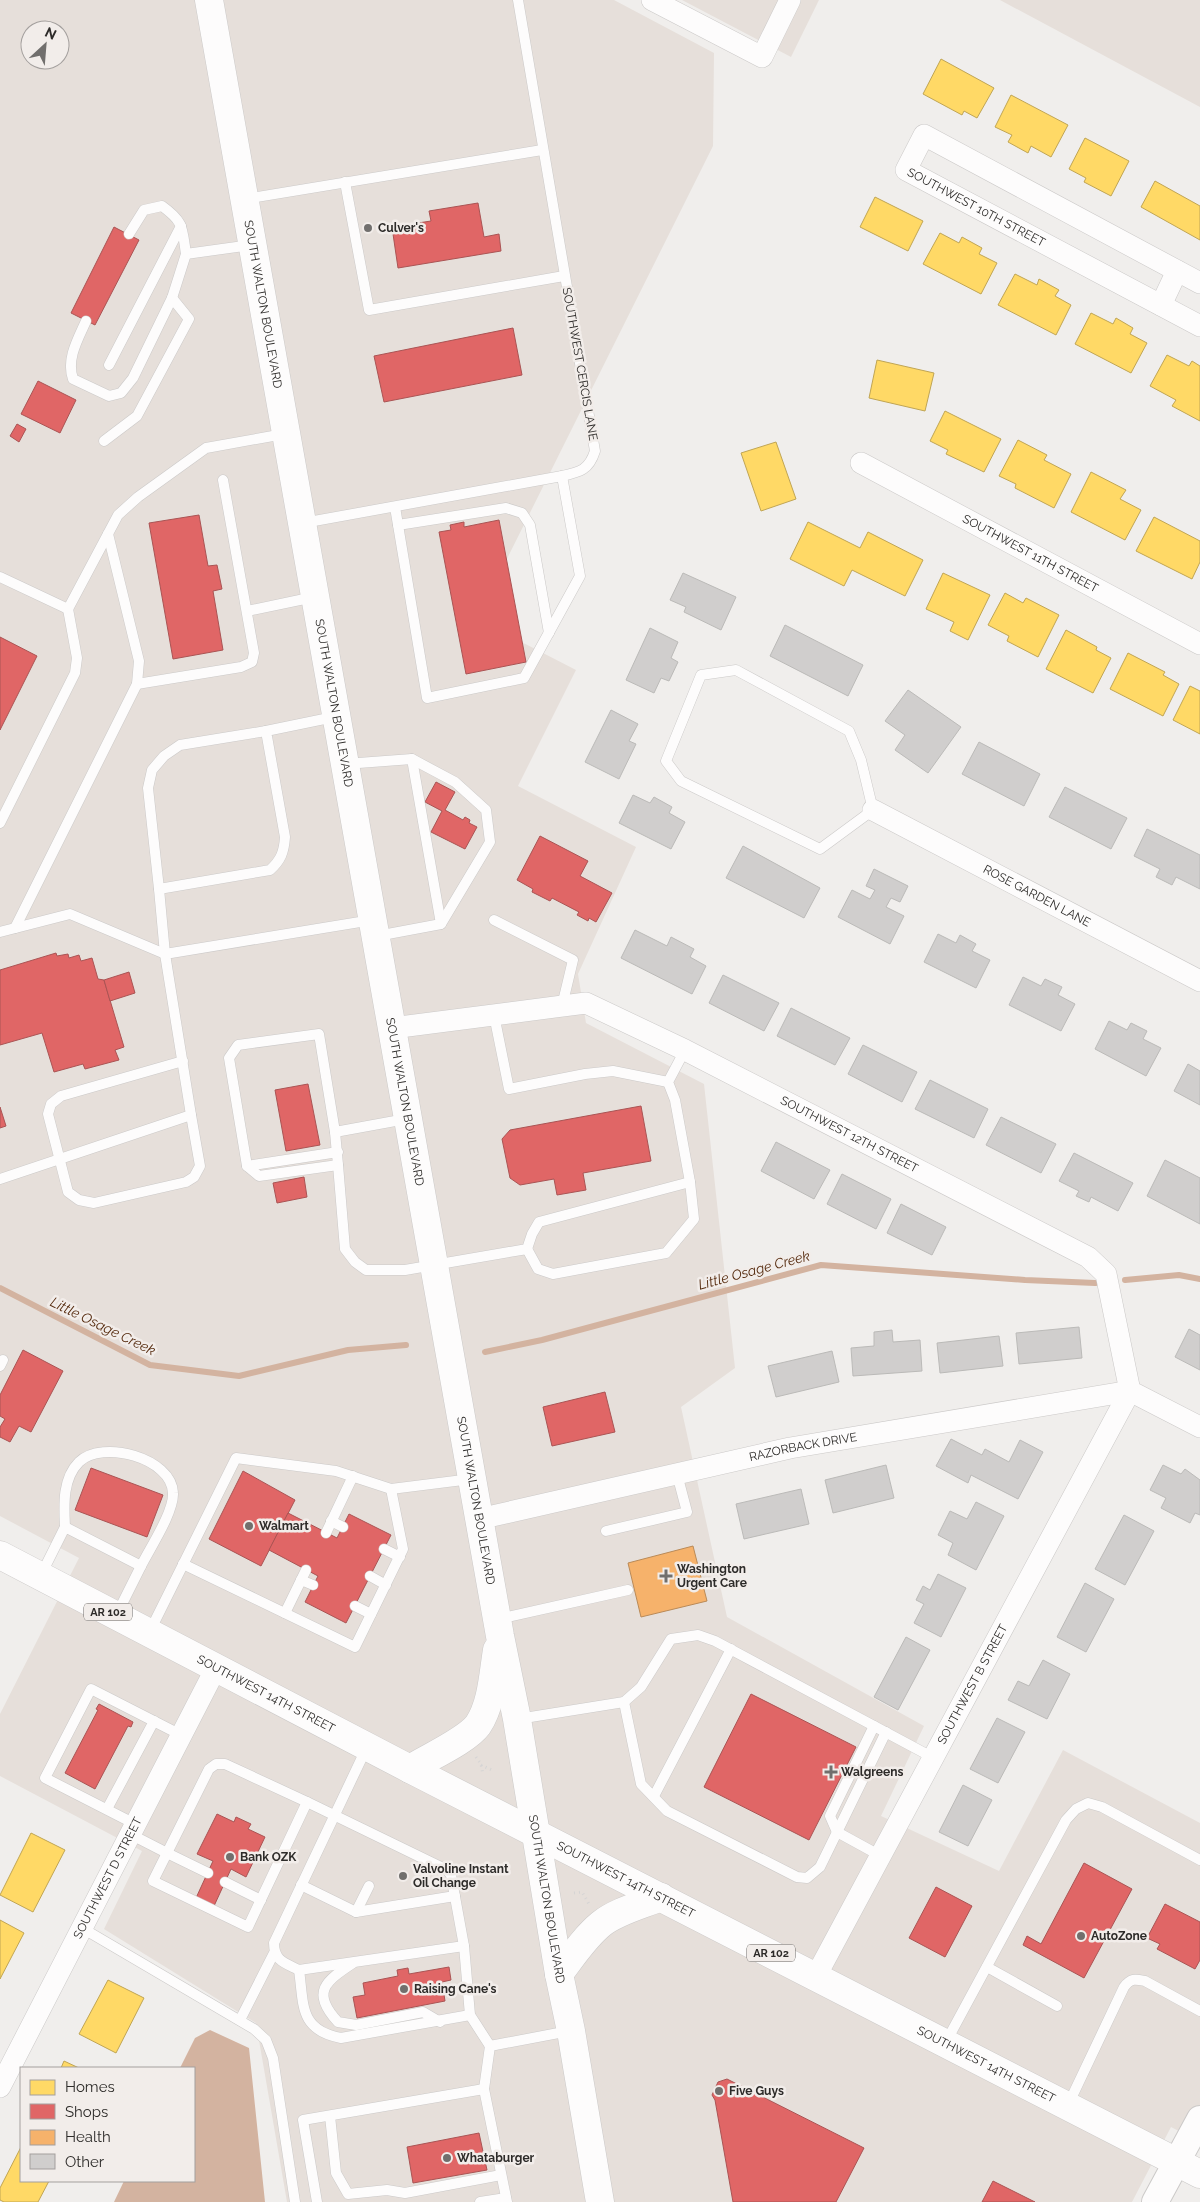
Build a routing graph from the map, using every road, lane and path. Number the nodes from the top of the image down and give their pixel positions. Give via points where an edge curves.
1 (209, 0) edge
2 (518, 0) edge
3 (652, 0) edge
4 (790, 0) edge
5 (542, 150) junction
6 (345, 182) junction
7 (244, 199) junction
8 (181, 226) junction
9 (129, 234) dead end
10 (252, 245) junction
11 (186, 254) junction
12 (1177, 271) junction
13 (564, 276) junction
14 (1200, 284) edge
15 (172, 298) junction
16 (1161, 305) junction
17 (86, 321) dead end
18 (1200, 326) edge
19 (109, 365) dead end
20 (286, 434) junction
21 (104, 441) dead end
22 (861, 463) dead end
23 (562, 476) junction
24 (223, 480) dead end
25 (395, 507) junction
26 (302, 523) junction
27 (398, 525) junction
28 (108, 534) junction
29 (0, 578) edge
30 (315, 597) junction
31 (68, 609) junction
32 (247, 611) junction
33 (549, 633) junction
34 (1200, 644) edge
35 (138, 684) junction
36 (336, 716) junction
37 (266, 731) junction
38 (412, 759) junction
39 (345, 764) junction
40 (874, 810) junction
41 (0, 823) edge
42 (159, 889) junction
43 (494, 920) dead end
44 (440, 924) junction
45 (15, 928) junction
46 (374, 928) junction
47 (0, 932) edge
48 (165, 954) junction
49 (1200, 981) edge
50 (562, 1006) junction
51 (494, 1015) junction
52 (392, 1028) junction
53 (686, 1050) junction
54 (183, 1061) junction
55 (668, 1082) junction
56 (192, 1115) junction
57 (408, 1119) junction
58 (336, 1132) junction
59 (338, 1152) junction
60 (60, 1159) junction
61 (338, 1164) junction
62 (247, 1166) junction
63 (0, 1179) edge
64 (690, 1182) junction
65 (527, 1249) junction
66 (434, 1265) junction
67 (1130, 1391) junction
68 (1200, 1427) edge
69 (677, 1474) junction
70 (353, 1476) junction
71 (472, 1478) junction
72 (390, 1489) junction
73 (479, 1519) junction
74 (331, 1522) junction
75 (64, 1527) junction
76 (342, 1528) dead end
77 (606, 1531) dead end
78 (326, 1533) dead end
79 (384, 1549) dead end
80 (0, 1555) edge
81 (400, 1557) junction
82 (183, 1564) junction
83 (141, 1566) junction
84 (306, 1570) dead end
85 (40, 1576) junction
86 (370, 1576) dead end
87 (301, 1580) junction
88 (313, 1585) dead end
89 (386, 1585) junction
90 (628, 1590) dead end
91 (355, 1606) dead end
92 (285, 1613) junction
93 (371, 1614) junction
94 (116, 1616) junction
95 (498, 1628) junction
96 (149, 1633) junction
97 (731, 1650) junction
98 (216, 1668) junction
99 (624, 1702) junction
100 (517, 1720) junction
101 (154, 1721) junction
102 (874, 1726) junction
103 (886, 1732) junction
104 (181, 1735) junction
105 (367, 1746) junction
106 (932, 1757) junction
107 (410, 1769) junction
108 (494, 1770) dead end
109 (483, 1775) dead end
110 (654, 1796) junction
111 (307, 1802) junction
112 (106, 1809) junction
113 (334, 1816) junction
114 (133, 1829) junction
115 (534, 1832) junction
116 (837, 1832) junction
117 (390, 1842) junction
118 (385, 1852) dead end
119 (167, 1853) junction
120 (879, 1855) junction
121 (1200, 1860) edge
122 (208, 1873) dead end
123 (225, 1882) dead end
124 (301, 1885) junction
125 (368, 1886) dead end
126 (581, 1886) dead end
127 (582, 1892) junction
128 (574, 1893) dead end
129 (455, 1896) junction
130 (661, 1897) junction
131 (260, 1900) junction
132 (590, 1906) dead end
133 (356, 1912) junction
134 (82, 1928) junction
135 (464, 1946) junction
136 (274, 1953) junction
137 (356, 1961) junction
138 (987, 1967) junction
139 (299, 1970) junction
140 (559, 1974) junction
141 (816, 1976) junction
142 (1057, 2006) dead end
143 (1199, 2008) edge
144 (470, 2015) junction
145 (240, 2020) junction
146 (440, 2022) junction
147 (571, 2031) junction
148 (946, 2043) junction
149 (490, 2046) junction
150 (0, 2087) edge
151 (484, 2089) junction
152 (1067, 2105) junction
153 (330, 2116) junction
154 (1200, 2119) edge
155 (1176, 2162) junction
156 (1200, 2174) edge
157 (501, 2175) junction
158 (506, 2200) edge
159 (295, 2202) edge
160 (317, 2202) edge
161 (480, 2202) edge
162 (600, 2202) edge
163 (1155, 2202) edge

1 - 7 main road, SOUTH WALTON BOULEVARD
2 - 5 lane, SOUTHWEST CERCIS LANE
3 - 4 street via 762,57
5 - 6 lane
5 - 13 lane, SOUTHWEST CERCIS LANE
6 - 7 lane
6 - 13 lane via 369,310
7 - 10 main road, SOUTH WALTON BOULEVARD
8 - 9 lane via 178,217 162,206 144,210
8 - 11 lane
8 - 19 lane
10 - 11 lane
10 - 20 main road, SOUTH WALTON BOULEVARD
11 - 15 lane
12 - 14 street, SOUTHWEST 10TH STREET
12 - 16 street
12 - 16 street, SOUTHWEST 10TH STREET via 924,135 906,170
13 - 23 lane, SOUTHWEST CERCIS LANE via 595,451 584,471
15 - 17 lane via 133,378 122,393 109,396 73,379 70,369 75,346
15 - 21 lane via 189,319 137,416
16 - 18 street, SOUTHWEST 10TH STREET
20 - 26 main road, SOUTH WALTON BOULEVARD
20 - 28 lane via 206,448 138,497 118,515
22 - 34 street, SOUTHWEST 11TH STREET
23 - 25 lane, SOUTHWEST CERCIS LANE
23 - 33 lane via 580,576
24 - 32 lane
25 - 26 lane, SOUTHWEST CERCIS LANE
25 - 27 lane
26 - 30 main road, SOUTH WALTON BOULEVARD
27 - 33 lane via 506,508 522,513 530,525
27 - 33 lane via 427,698 524,678
28 - 31 lane
28 - 35 lane via 139,661
29 - 31 lane
30 - 32 lane
30 - 36 main road, SOUTH WALTON BOULEVARD
31 - 41 lane via 77,658 75,673
32 - 35 lane via 254,652 252,662 241,667
35 - 45 lane
36 - 37 lane
36 - 39 main road, SOUTH WALTON BOULEVARD
37 - 42 lane via 180,745 152,770 148,788
37 - 42 lane via 285,837 284,851 278,863 270,870
38 - 39 lane
38 - 44 lane
38 - 44 lane via 455,782 486,810 490,842
39 - 46 main road, SOUTH WALTON BOULEVARD
40 - 40 lane via 861,760 849,732 736,670 701,675 666,761 681,781 820,849
40 - 49 street, ROSE GARDEN LANE
42 - 48 lane
43 - 50 lane via 573,960
44 - 46 lane
45 - 47 lane
45 - 48 lane via 70,914
46 - 48 lane
46 - 52 main road, SOUTH WALTON BOULEVARD
48 - 54 lane
50 - 51 street, SOUTHWEST 12TH STREET
50 - 53 street, SOUTHWEST 12TH STREET via 586,1003
51 - 52 street, SOUTHWEST 12TH STREET
51 - 55 lane via 509,1089 613,1071
52 - 57 main road, SOUTH WALTON BOULEVARD
53 - 55 lane
53 - 67 street, SOUTHWEST 12TH STREET via 1088,1257 1106,1274
54 - 56 lane
54 - 60 lane via 60,1096 51,1104 48,1114
55 - 64 lane via 675,1100
56 - 60 lane
56 - 60 lane via 200,1166 194,1177 186,1182 94,1203 79,1200 68,1192
57 - 58 lane
57 - 66 main road, SOUTH WALTON BOULEVARD
58 - 59 lane
58 - 62 lane via 319,1034 238,1046 229,1058
59 - 61 lane
59 - 62 lane
60 - 63 lane
61 - 62 lane via 260,1176
61 - 66 lane via 345,1249 355,1262 366,1270 405,1270
64 - 65 lane via 539,1222
64 - 65 lane via 694,1219 666,1253 553,1274 538,1269
65 - 66 lane
66 - 71 main road, SOUTH WALTON BOULEVARD
67 - 68 street
67 - 69 street, RAZORBACK DRIVE via 790,1448
67 - 106 street, SOUTHWEST B STREET
69 - 73 street, RAZORBACK DRIVE
69 - 77 lane via 687,1512
70 - 72 lane
70 - 74 lane
70 - 82 lane via 236,1458
71 - 72 lane
71 - 73 main road, SOUTH WALTON BOULEVARD
72 - 81 lane via 403,1549
73 - 95 main road, SOUTH WALTON BOULEVARD
74 - 76 lane
74 - 78 lane
75 - 83 lane
75 - 83 lane via 64,1490 78,1462 89,1456 115,1452 154,1464 167,1476 174,1495
75 - 85 lane
79 - 81 lane
80 - 85 main road, SOUTHWEST 14TH STREET / AR 102
81 - 89 lane
82 - 92 lane
82 - 96 lane
83 - 94 lane
84 - 87 lane
85 - 94 main road, SOUTHWEST 14TH STREET / AR 102
86 - 89 lane
87 - 88 lane
87 - 92 lane
89 - 93 lane
90 - 95 lane
91 - 93 lane
92 - 93 lane via 355,1646
94 - 96 main road, SOUTHWEST 14TH STREET / AR 102
95 - 100 main road, SOUTH WALTON BOULEVARD
95 - 107 main road via 487,1705 478,1724 463,1739
96 - 98 main road, SOUTHWEST 14TH STREET / AR 102
97 - 99 lane via 698,1635 671,1639 641,1687
97 - 102 lane
97 - 110 lane
98 - 104 street, SOUTHWEST D STREET
98 - 105 main road, SOUTHWEST 14TH STREET / AR 102
99 - 100 lane
99 - 110 lane via 641,1784
100 - 115 main road, SOUTH WALTON BOULEVARD
101 - 104 lane
101 - 112 lane
101 - 112 lane via 91,1689 45,1778
102 - 103 lane
102 - 116 lane via 830,1816
103 - 106 lane
103 - 116 lane
104 - 114 street, SOUTHWEST D STREET
105 - 107 main road, SOUTHWEST 14TH STREET / AR 102
105 - 113 lane
106 - 120 street, SOUTHWEST B STREET
107 - 115 main road, SOUTHWEST 14TH STREET / AR 102
108 - 109 path via 481,1764
110 - 116 lane via 667,1811 797,1876 807,1878 814,1874
111 - 113 lane
111 - 119 lane via 225,1764 216,1764 209,1770
111 - 131 lane
112 - 114 lane
113 - 117 lane
113 - 124 lane
114 - 119 lane
114 - 134 street, SOUTHWEST D STREET
115 - 130 main road, SOUTHWEST 14TH STREET / AR 102
115 - 140 main road, SOUTH WALTON BOULEVARD
116 - 120 lane
117 - 118 lane
117 - 129 lane via 447,1870
119 - 122 lane
119 - 131 lane via 153,1881 248,1927
120 - 141 street, SOUTHWEST B STREET
121 - 138 lane via 1117,1814 1088,1803 1076,1809 1066,1820
123 - 131 lane
124 - 133 lane
124 - 136 lane via 274,1943
125 - 133 lane
126 - 127 path
127 - 128 path
127 - 132 path
129 - 133 lane
129 - 135 lane
130 - 140 main road via 602,1923
130 - 141 main road, SOUTHWEST 14TH STREET / AR 102
134 - 145 lane
134 - 150 street, SOUTHWEST D STREET
135 - 137 lane
135 - 144 lane
136 - 139 lane via 278,1960
136 - 145 lane
137 - 139 lane
137 - 146 lane via 330,1978 324,1988 325,2006 338,2022 356,2025 423,2012
138 - 142 lane
138 - 148 lane
139 - 146 lane via 305,2017 327,2035 341,2038
140 - 147 main road, SOUTH WALTON BOULEVARD
141 - 148 main road, SOUTHWEST 14TH STREET / AR 102
143 - 152 lane via 1145,1981 1129,1980
144 - 146 lane
144 - 149 lane
145 - 159 lane via 261,2035 271,2048
147 - 149 lane
147 - 162 main road, SOUTH WALTON BOULEVARD
148 - 152 main road, SOUTHWEST 14TH STREET / AR 102
149 - 151 lane
151 - 153 lane
151 - 157 lane
152 - 155 main road, SOUTHWEST 14TH STREET / AR 102
153 - 157 lane via 336,2173 348,2194 387,2190 405,2193
153 - 160 lane via 303,2120
154 - 155 street
155 - 156 main road, SOUTHWEST 14TH STREET / AR 102
155 - 163 street
157 - 158 lane
158 - 161 lane

